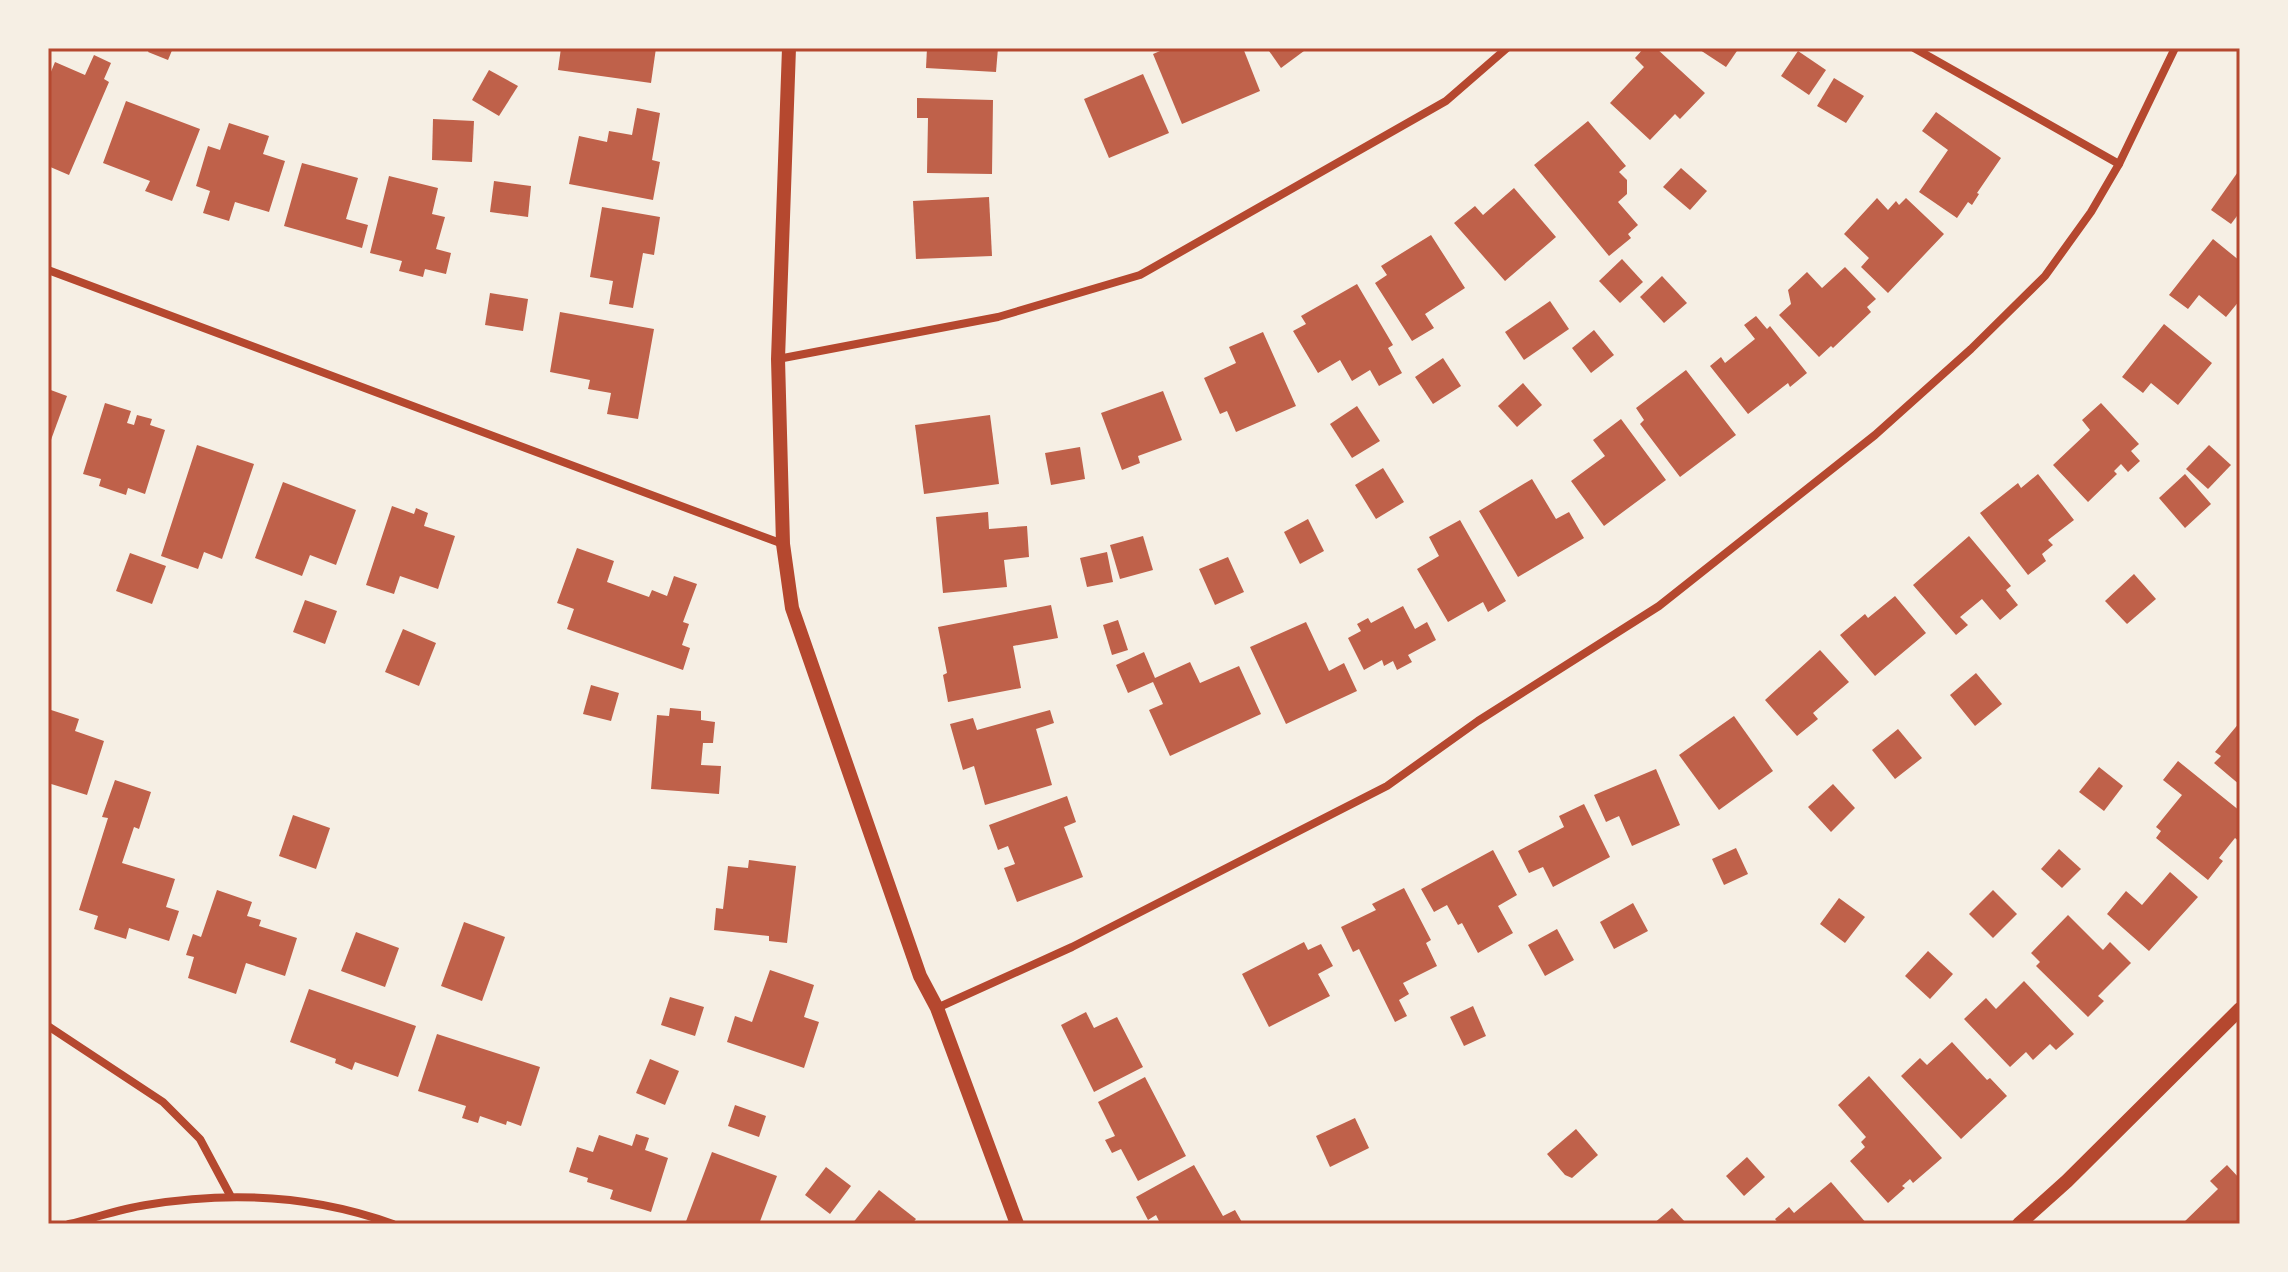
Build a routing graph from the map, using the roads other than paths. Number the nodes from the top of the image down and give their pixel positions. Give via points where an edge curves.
1 (789, 48) edge
2 (1507, 48) edge
3 (1914, 48) edge
4 (2175, 48) edge
5 (2119, 164) junction
6 (48, 270) edge
7 (778, 359) junction
8 (783, 544) junction
9 (937, 1008) junction
10 (2240, 1009) edge
11 (48, 1026) edge
12 (230, 1195) junction
13 (69, 1224) edge
14 (393, 1224) edge
15 (1017, 1224) edge
16 (2019, 1224) edge

1 - 7 street
2 - 7 street via 1446,101 1140,275 998,317
3 - 5 street
4 - 5 street
5 - 9 street via 2045,276 1971,349 1875,435 1659,606 1387,786 1072,947
6 - 8 street
7 - 8 street
8 - 9 street via 792,608 920,976
9 - 15 street
10 - 16 street
11 - 12 street via 163,1102 200,1139
12 - 13 street via 145,1205
12 - 14 street via 299,1200

